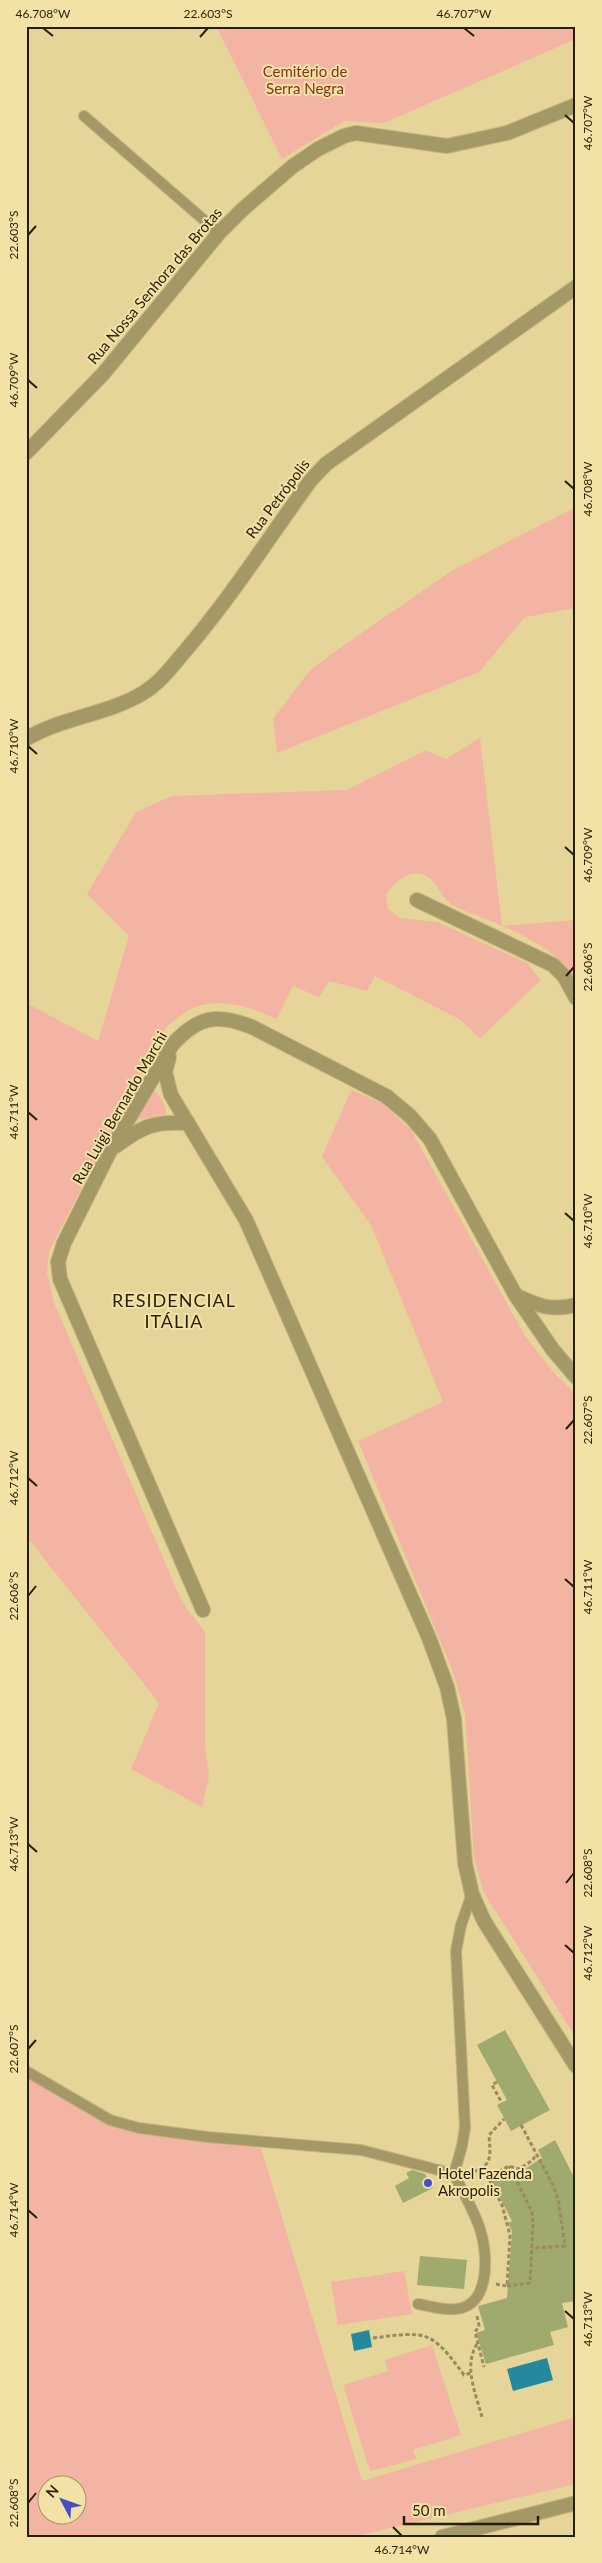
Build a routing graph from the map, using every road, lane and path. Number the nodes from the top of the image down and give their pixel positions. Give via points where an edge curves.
1 (576, 105) edge
2 (84, 116) dead end
3 (220, 233) junction
4 (576, 287) edge
5 (26, 453) edge
6 (26, 739) edge
7 (417, 900) dead end
8 (576, 998) edge
9 (172, 1045) junction
10 (188, 1123) junction
11 (111, 1149) junction
12 (516, 1296) junction
13 (576, 1304) edge
14 (576, 1377) edge
15 (202, 1610) dead end
16 (472, 1894) junction
17 (576, 2066) edge
18 (26, 2071) edge
19 (497, 2082) dead end
20 (502, 2103) dead end
21 (504, 2119) dead end
22 (521, 2125) dead end
23 (536, 2154) junction
24 (509, 2166) junction
25 (471, 2172) dead end
26 (454, 2174) junction
27 (532, 2248) junction
28 (489, 2280) dead end
29 (507, 2286) junction
30 (418, 2304) dead end
31 (475, 2310) dead end
32 (373, 2338) dead end
33 (478, 2343) junction
34 (484, 2367) dead end
35 (471, 2373) junction
36 (482, 2417) dead end
37 (576, 2503) edge
38 (442, 2537) edge

1 - 3 street, Rua Nossa Senhora das Brotas via 507,133 446,146 356,133 344,136 293,166
2 - 3 lane
3 - 5 street, Rua Nossa Senhora das Brotas via 103,374
4 - 6 street, Rua Petrópolis via 326,464 310,481 204,629 145,692 120,705
7 - 8 street via 553,966 564,976
9 - 10 street via 165,1072 166,1083
9 - 11 street, Rua Luigi Bernardo Marchi
9 - 12 street, Rua Luigi Bernardo Marchi via 186,1030 199,1023 214,1018 231,1019 386,1096 430,1139
10 - 11 street via 163,1121 147,1125
10 - 16 street via 246,1220 429,1638 447,1687 454,1719 465,1864
11 - 15 street, Rua Luigi Bernardo Marchi via 64,1243 58,1262 60,1279
12 - 13 street via 543,1308
12 - 14 street, Rua Luigi Bernardo Marchi
16 - 17 street via 484,1921
16 - 26 lane via 456,1951 464,2127
18 - 26 lane via 110,2120 139,2128 361,2150
19 - 20 path via 492,2085
21 - 25 path via 489,2135 489,2161 485,2167
22 - 23 path
23 - 24 path via 533,2160 519,2169
23 - 27 path via 558,2199 565,2246
24 - 27 path via 532,2212
24 - 29 path via 488,2177 502,2205 510,2235
26 - 30 lane via 480,2228 484,2280 472,2304 457,2309
27 - 29 path via 530,2283
28 - 29 path
31 - 33 path via 479,2326 475,2332
32 - 35 path via 414,2333 426,2335 445,2349 464,2375
33 - 34 path
33 - 35 path via 470,2358
35 - 36 path
37 - 38 street

